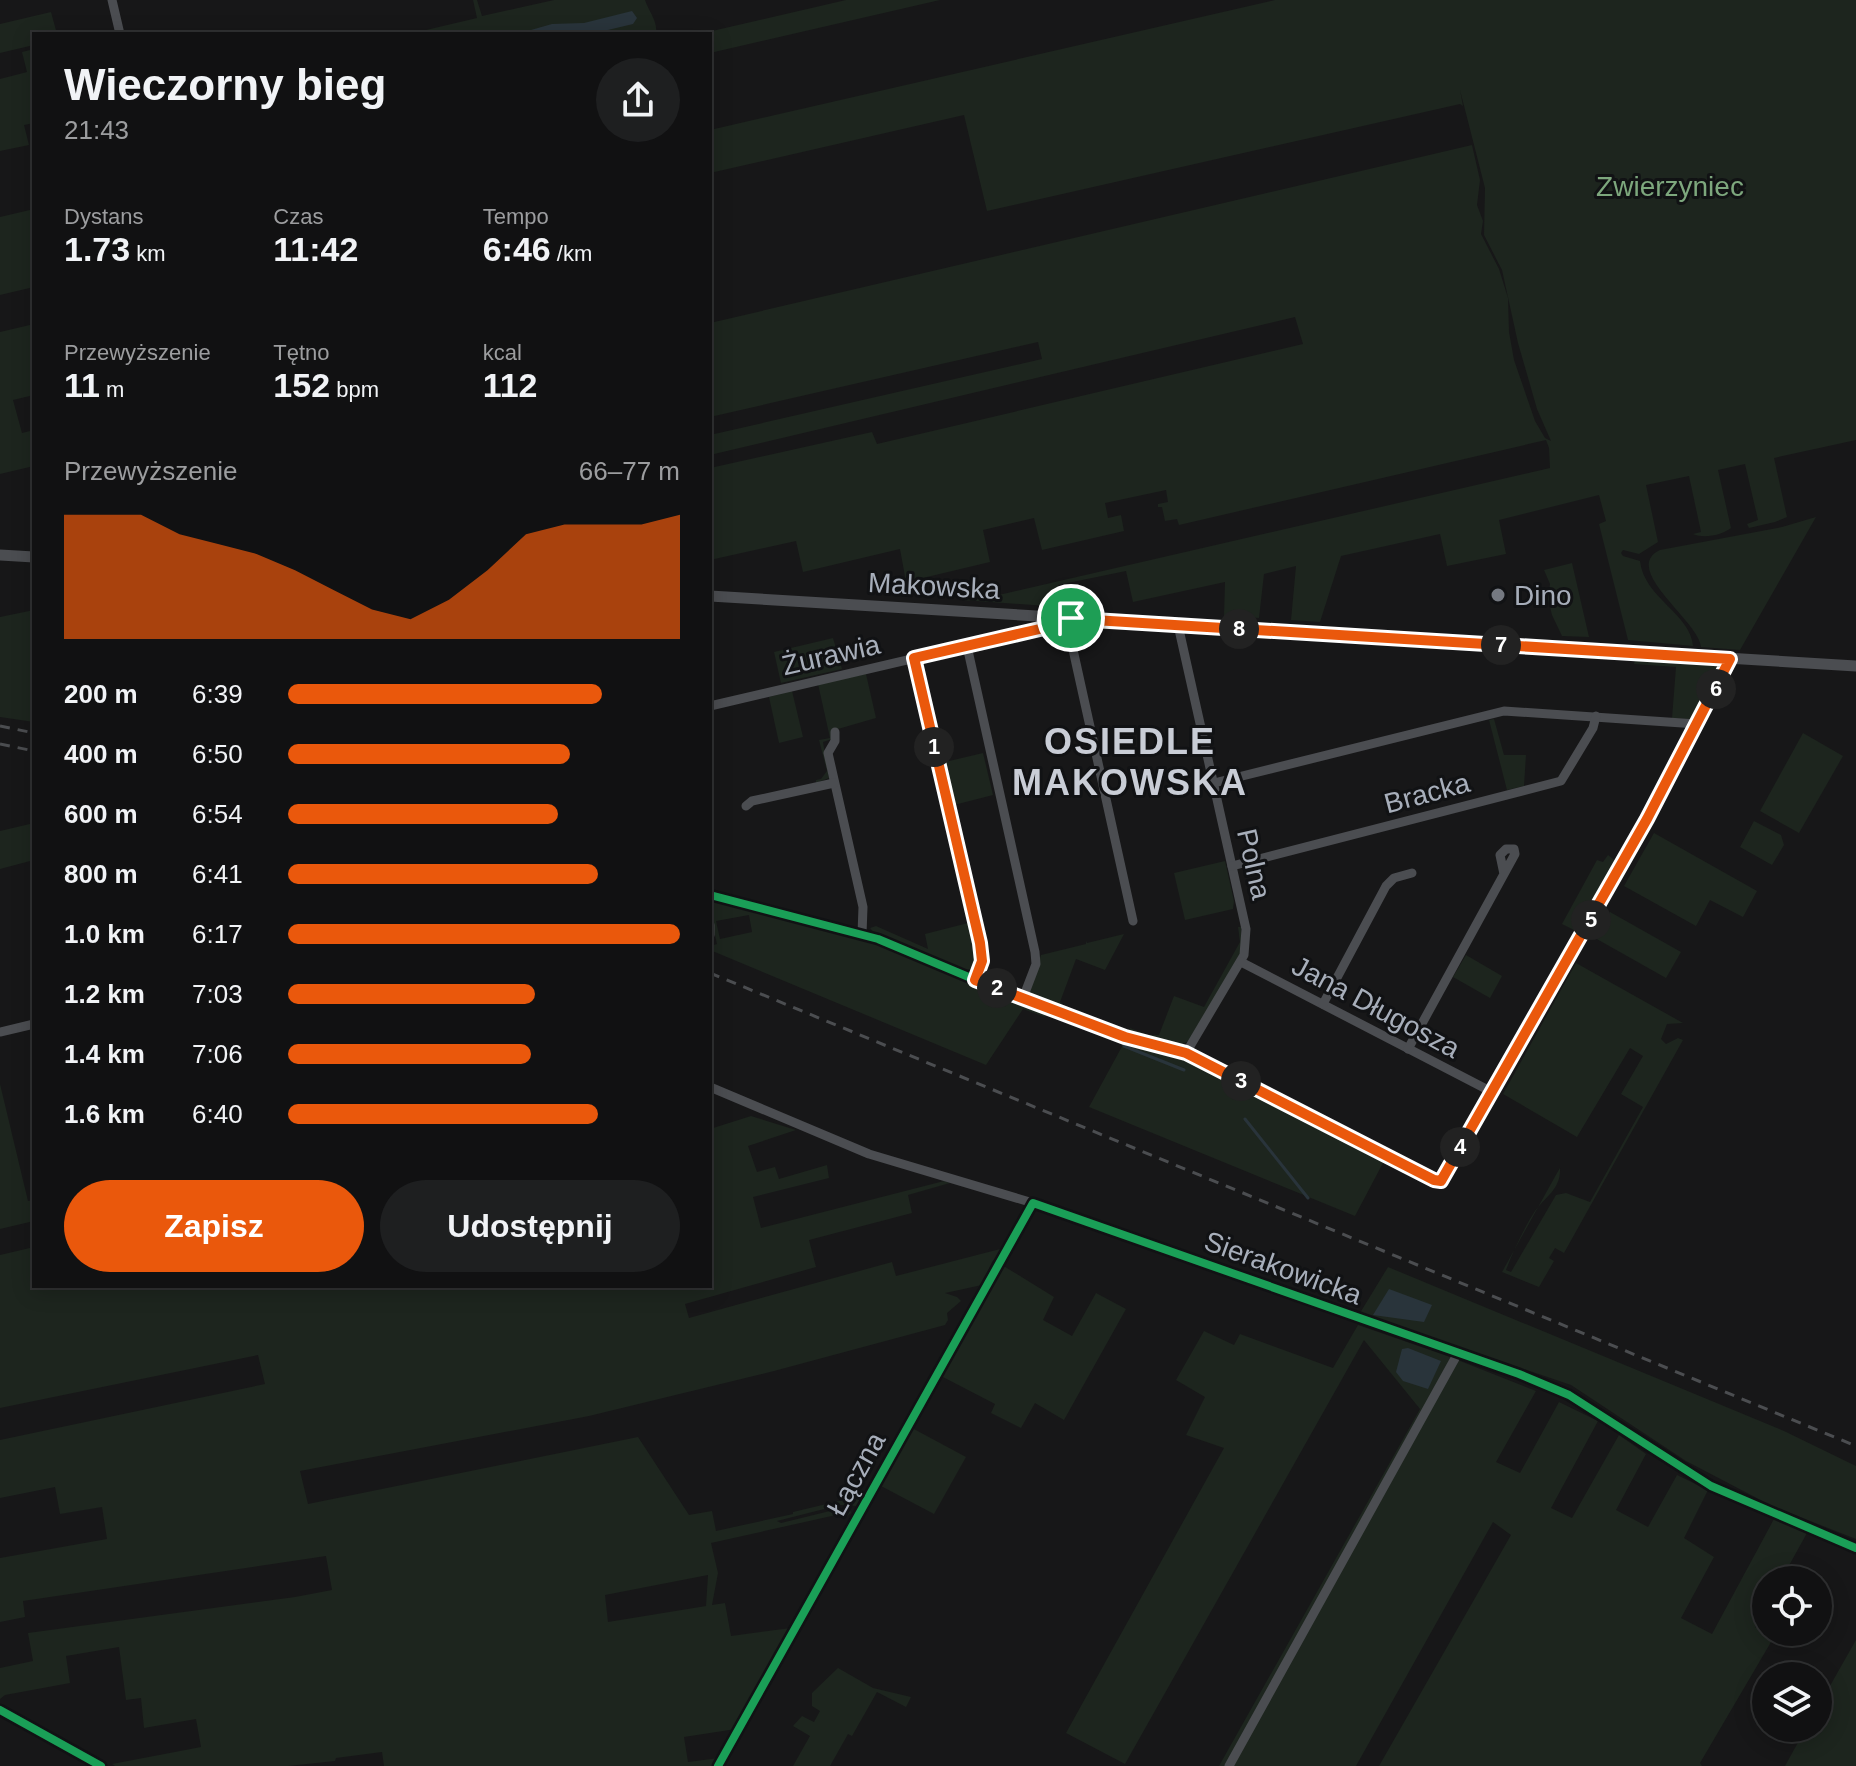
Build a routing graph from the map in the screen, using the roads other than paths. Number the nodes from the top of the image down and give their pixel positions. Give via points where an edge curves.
1 (112, 0) edge
2 (120, 32) edge
3 (0, 555) edge
4 (32, 557) edge
5 (712, 596) edge
6 (1045, 617) junction
7 (1071, 618) junction
8 (1178, 625) junction
9 (967, 646) junction
10 (914, 658) junction
11 (1730, 659) junction
12 (1856, 666) edge
13 (712, 706) edge
14 (1596, 716) junction
15 (1697, 724) junction
16 (835, 732) dead end
17 (834, 783) junction
18 (1214, 783) junction
19 (746, 806) dead end
20 (1232, 866) junction
21 (1412, 873) dead end
22 (1504, 874) dead end
23 (712, 896) edge
24 (1133, 921) dead end
25 (862, 934) junction
26 (1241, 962) junction
27 (975, 980) junction
28 (1023, 998) junction
29 (1323, 1004) junction
30 (32, 1024) edge
31 (0, 1030) edge
32 (1408, 1049) junction
33 (1186, 1053) junction
34 (712, 1088) edge
35 (1492, 1092) junction
36 (1033, 1203) junction
37 (1458, 1353) junction
38 (1856, 1548) edge
39 (0, 1710) edge
40 (101, 1766) edge
41 (718, 1766) edge
42 (1229, 1766) edge

1 - 2 street
3 - 4 street
5 - 6 street, Makowska
6 - 7 street, Makowska
6 - 9 street, Żurawia via 1044,628
7 - 8 street, Makowska
7 - 24 street via 1070,636
8 - 11 street, Makowska
8 - 18 street, Polna
9 - 10 street, Żurawia
9 - 28 street via 1034,944 1036,964
10 - 13 street, Żurawia
10 - 27 street via 980,943 982,961
11 - 12 street, Makowska
11 - 15 street
14 - 15 street
14 - 18 street via 1504,711
14 - 20 street, Bracka via 1561,781
15 - 35 street
16 - 17 street via 828,752
17 - 19 street
17 - 25 street via 863,907
18 - 20 street, Polna
20 - 26 street, Polna via 1246,929
21 - 29 street via 1386,886
22 - 32 street
23 - 25 street
25 - 27 street
26 - 29 street, Jana Długosza
26 - 33 street, Polna
27 - 28 street
28 - 33 street via 1125,1037
29 - 32 street, Jana Długosza
30 - 31 street
32 - 35 street, Jana Długosza
33 - 35 street via 1436,1181 1443,1179
34 - 36 street, Sierakowicka via 869,1154
36 - 37 street, Sierakowicka
36 - 41 street, Łączna
37 - 38 street, Sierakowicka via 1569,1395 1711,1486
37 - 42 street
39 - 40 street

